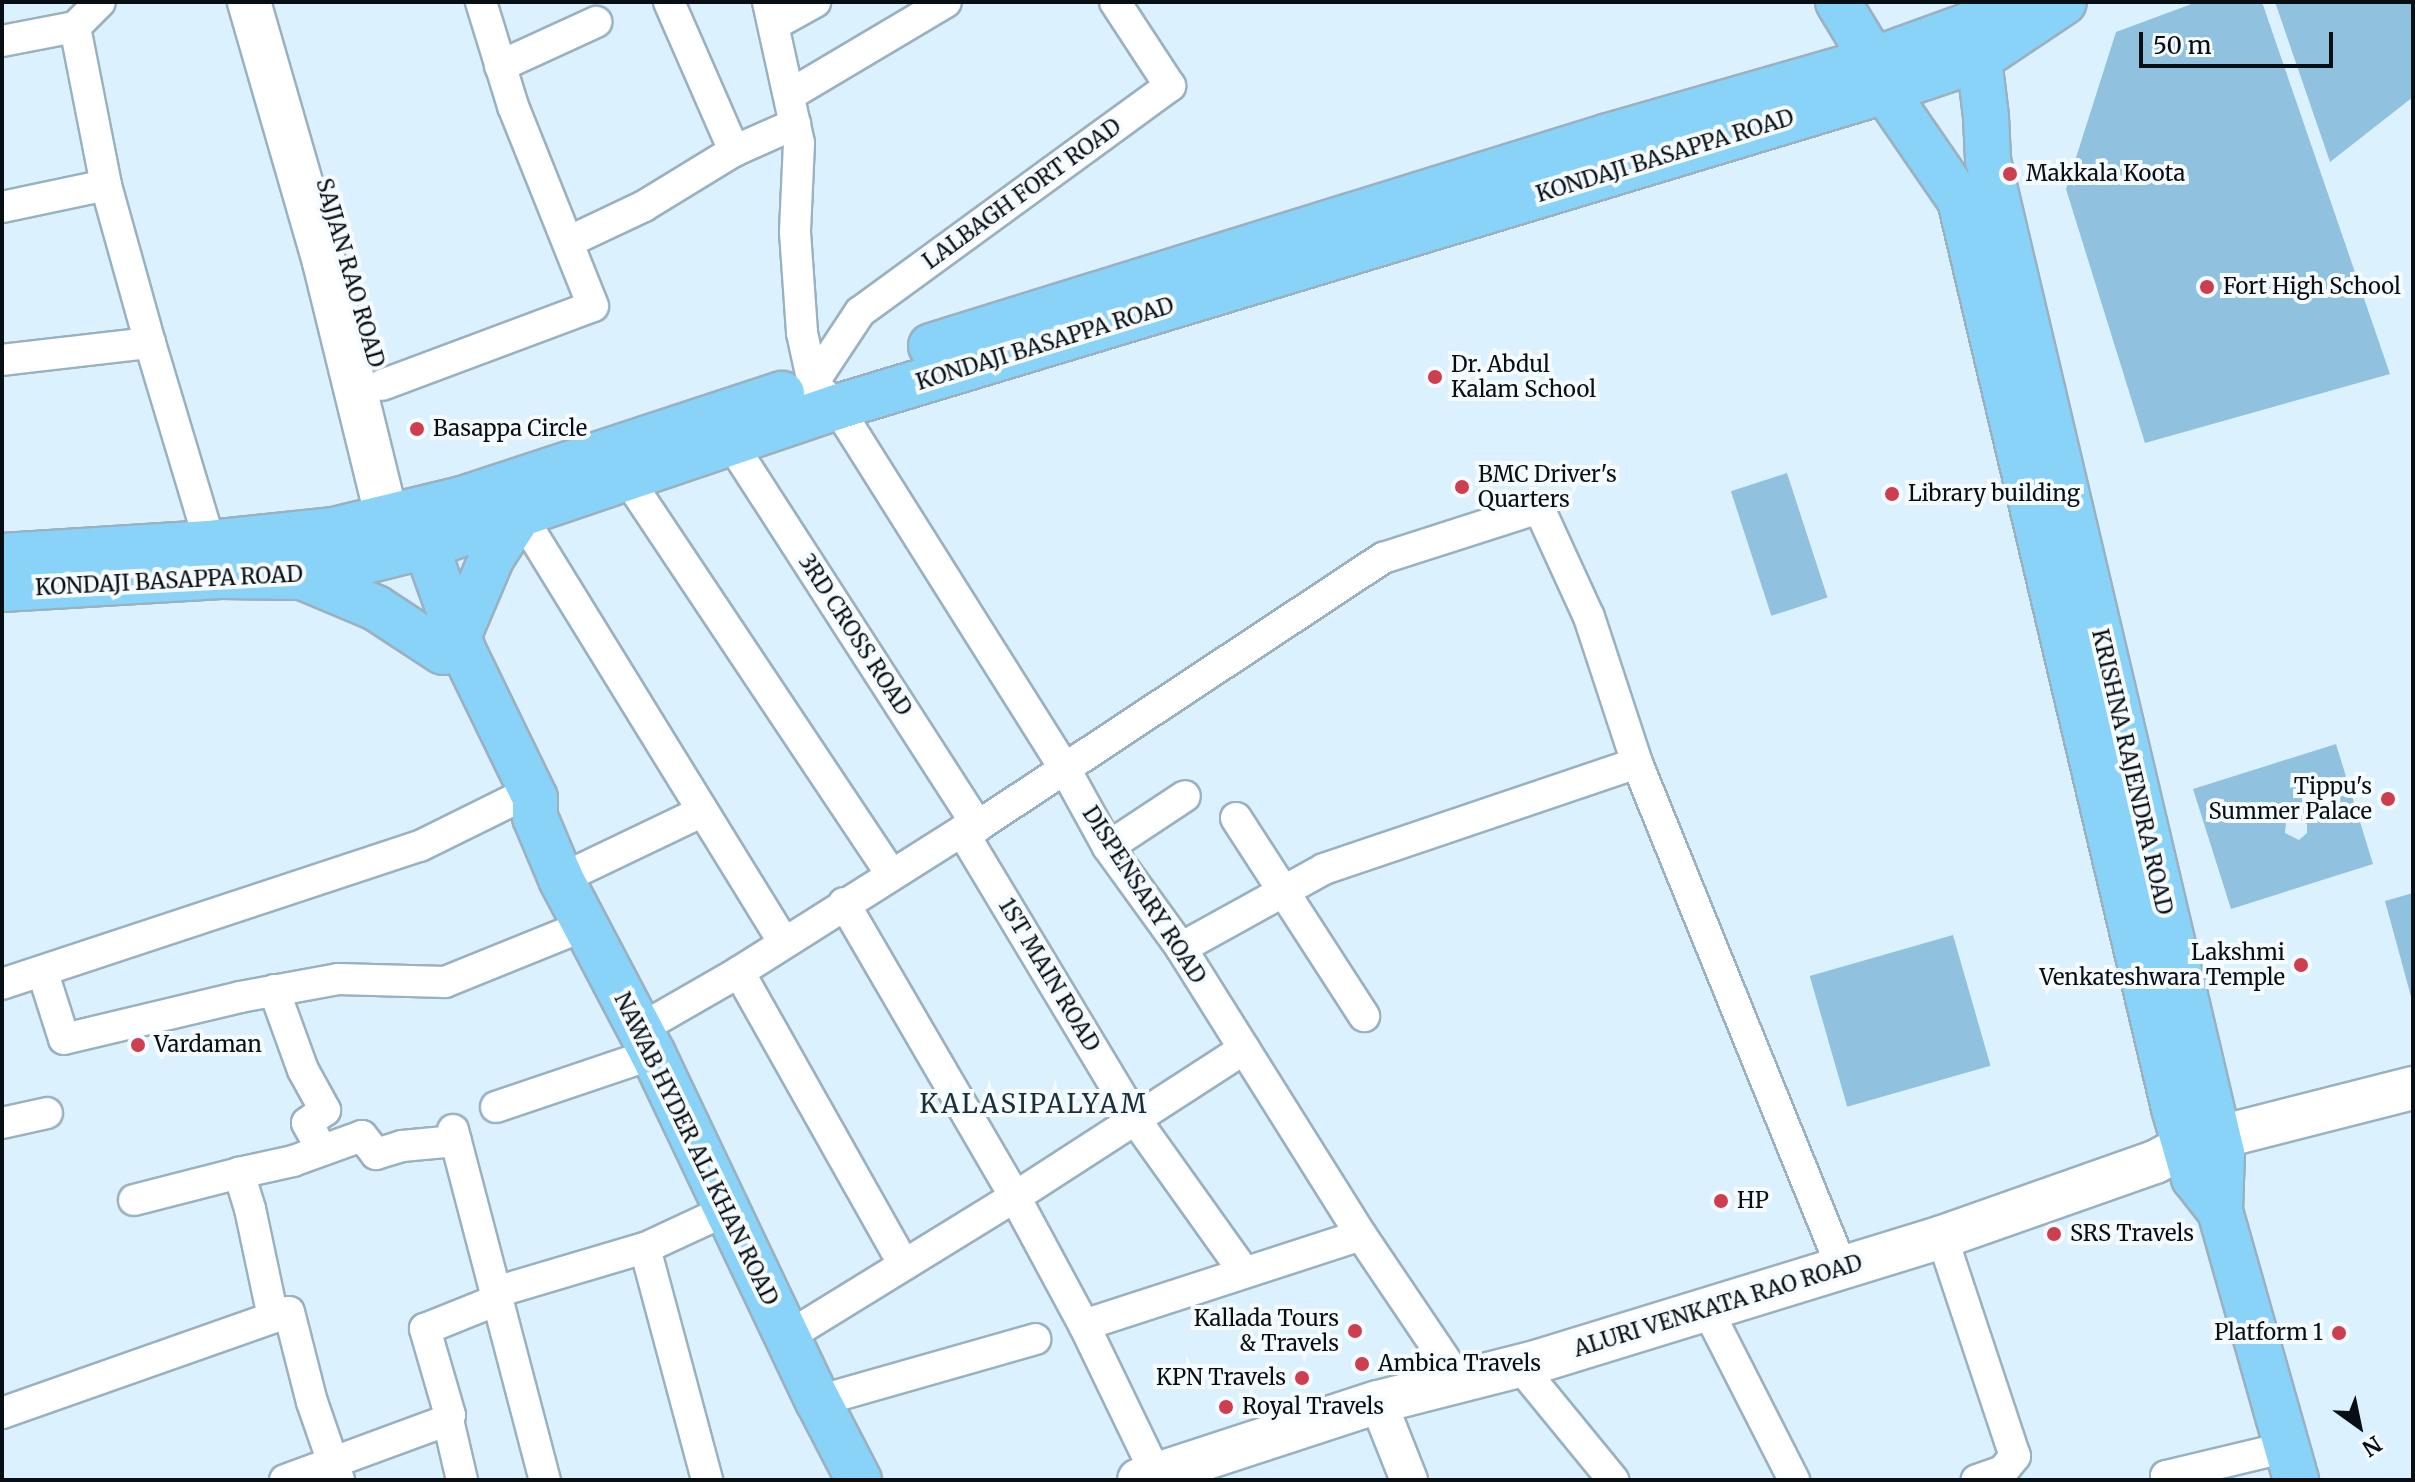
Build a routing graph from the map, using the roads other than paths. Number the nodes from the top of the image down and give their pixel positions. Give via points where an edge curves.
1 (100, 2) edge
2 (249, 2) edge
3 (269, 2) edge
4 (481, 2) edge
5 (669, 2) edge
6 (815, 2) edge
7 (946, 2) edge
8 (1115, 2) edge
9 (1838, 2) edge
10 (2064, 2) edge
11 (771, 13) edge
12 (596, 22) dead end
13 (1979, 22) edge
14 (75, 27) junction
15 (2, 41) edge
16 (500, 66) junction
17 (1879, 75) junction
18 (793, 109) junction
19 (734, 151) junction
20 (106, 185) junction
21 (2, 207) edge
22 (568, 242) junction
23 (150, 343) junction
24 (2, 360) edge
25 (382, 385) junction
26 (825, 395) junction
27 (731, 443) junction
28 (627, 478) junction
29 (520, 514) junction
30 (405, 533) junction
31 (210, 543) junction
32 (2, 556) edge
33 (302, 577) junction
34 (2, 589) edge
35 (451, 644) junction
36 (1637, 763) junction
37 (1064, 767) junction
38 (1185, 796) dead end
39 (526, 808) junction
40 (703, 811) junction
41 (1236, 818) dead end
42 (970, 828) junction
43 (1108, 847) junction
44 (891, 874) junction
45 (561, 879) junction
46 (1283, 892) junction
47 (844, 903) junction
48 (586, 925) junction
49 (783, 941) junction
50 (1181, 948) junction
51 (739, 972) junction
52 (43, 973) junction
53 (2, 984) edge
54 (274, 990) junction
55 (1364, 1016) dead end
56 (646, 1041) junction
57 (1244, 1049) junction
58 (2413, 1088) edge
59 (496, 1107) dead end
60 (2413, 1112) edge
61 (47, 1113) dead end
62 (1135, 1119) junction
63 (2, 1123) edge
64 (322, 1150) junction
65 (2194, 1152) junction
66 (239, 1173) junction
67 (1015, 1197) junction
68 (134, 1200) dead end
69 (727, 1210) junction
70 (1361, 1235) junction
71 (1942, 1237) junction
72 (645, 1248) junction
73 (904, 1265) junction
74 (1842, 1268) junction
75 (1244, 1272) junction
76 (496, 1296) junction
77 (1707, 1309) junction
78 (273, 1317) junction
79 (1084, 1325) junction
80 (787, 1337) junction
81 (1035, 1339) dead end
82 (1519, 1365) junction
83 (1458, 1379) junction
84 (818, 1401) junction
85 (1378, 1402) junction
86 (2, 1413) edge
87 (448, 1420) junction
88 (2292, 1464) edge
89 (336, 1472) edge
90 (1149, 1479) edge
91 (285, 1480) edge
92 (462, 1480) edge
93 (545, 1480) edge
94 (707, 1480) edge
95 (859, 1480) edge
96 (1409, 1480) edge
97 (1613, 1480) edge
98 (1794, 1480) edge
99 (1977, 1480) edge
100 (2167, 1480) edge

1 - 14 street
2 - 30 main road
3 - 25 main road, SAJJAN RAO ROAD
4 - 16 street
5 - 19 street
6 - 11 street
7 - 18 street
8 - 26 street, LALBAGH FORT ROAD via 1170,86 860,312
9 - 17 main road, KRISHNA RAJENDRA ROAD
10 - 13 main road, KONDAJI BASAPPA ROAD
11 - 18 street
12 - 16 street
13 - 17 main road, KONDAJI BASAPPA ROAD
13 - 65 main road, KRISHNA RAJENDRA ROAD via 1988,160
14 - 15 street
14 - 20 street
16 - 22 street
17 - 26 main road, KONDAJI BASAPPA ROAD via 1608,136
17 - 65 main road, KRISHNA RAJENDRA ROAD via 1960,200
18 - 19 street
18 - 26 street via 799,143 795,232 801,319
19 - 22 street via 644,206
20 - 21 street
20 - 23 street
22 - 25 street via 593,306
23 - 24 street
23 - 31 street
25 - 30 main road, SAJJAN RAO ROAD
26 - 27 main road, KONDAJI BASAPPA ROAD
26 - 30 main road, KONDAJI BASAPPA ROAD
26 - 37 street, DISPENSARY ROAD
27 - 28 main road, KONDAJI BASAPPA ROAD
27 - 42 street, 3RD CROSS ROAD
28 - 29 main road, KONDAJI BASAPPA ROAD
28 - 44 street
29 - 30 main road, KONDAJI BASAPPA ROAD
29 - 35 main road via 492,557
29 - 40 street
30 - 31 main road, KONDAJI BASAPPA ROAD via 334,530
30 - 33 main road, KONDAJI BASAPPA ROAD
30 - 35 main road, NAWAB HYDER ALI KHAN ROAD
31 - 32 main road, KONDAJI BASAPPA ROAD
33 - 34 main road, KONDAJI BASAPPA ROAD via 221,576
33 - 35 main road
35 - 39 main road, NAWAB HYDER ALI KHAN ROAD
36 - 37 street via 1589,617 1539,508 1383,558
36 - 46 street via 1324,869
36 - 74 street
37 - 42 street
37 - 43 street, DISPENSARY ROAD
38 - 43 street
39 - 45 main road, NAWAB HYDER ALI KHAN ROAD
39 - 52 street
40 - 45 street
40 - 49 street
41 - 46 street
42 - 44 street
42 - 62 street, 1ST MAIN ROAD
43 - 50 street, DISPENSARY ROAD
44 - 47 street
45 - 48 main road, NAWAB HYDER ALI KHAN ROAD
46 - 50 street
46 - 55 street
47 - 49 street
47 - 67 street
48 - 54 street via 445,982 338,979
48 - 56 main road, NAWAB HYDER ALI KHAN ROAD
49 - 51 street
50 - 57 street, DISPENSARY ROAD
51 - 56 street
51 - 73 street
52 - 53 street
52 - 54 street via 64,1039
54 - 64 street via 303,1070 325,1110 307,1123
56 - 59 street
56 - 69 main road, NAWAB HYDER ALI KHAN ROAD
57 - 62 street
57 - 70 street, DISPENSARY ROAD
58 - 65 main road, ALURI VENKATA RAO ROAD
60 - 65 main road
61 - 63 street
62 - 67 street
62 - 75 street, 1ST MAIN ROAD
64 - 66 street
64 - 76 street via 362,1136 376,1154 454,1136
65 - 71 main road, ALURI VENKATA RAO ROAD
65 - 88 main road via 2194,1178 2220,1211
66 - 68 street
66 - 78 street
67 - 73 street
67 - 79 street
69 - 72 street
69 - 80 main road, NAWAB HYDER ALI KHAN ROAD
70 - 75 street
70 - 83 street, DISPENSARY ROAD
71 - 74 main road, ALURI VENKATA RAO ROAD
71 - 99 street via 2015,1456 2003,1471
72 - 76 street
72 - 94 street
73 - 80 street
74 - 77 main road, ALURI VENKATA RAO ROAD
75 - 79 street
76 - 87 street via 425,1329
76 - 93 street
77 - 82 main road, ALURI VENKATA RAO ROAD
77 - 98 street
78 - 86 street
78 - 89 street via 289,1312
79 - 90 street
80 - 84 main road, NAWAB HYDER ALI KHAN ROAD
81 - 84 street
82 - 83 main road, ALURI VENKATA RAO ROAD
82 - 97 street
83 - 85 main road, ALURI VENKATA RAO ROAD
84 - 95 main road, NAWAB HYDER ALI KHAN ROAD
85 - 90 main road, ALURI VENKATA RAO ROAD
85 - 96 street
87 - 89 street
87 - 92 street
88 - 100 street via 2166,1476
89 - 91 street

